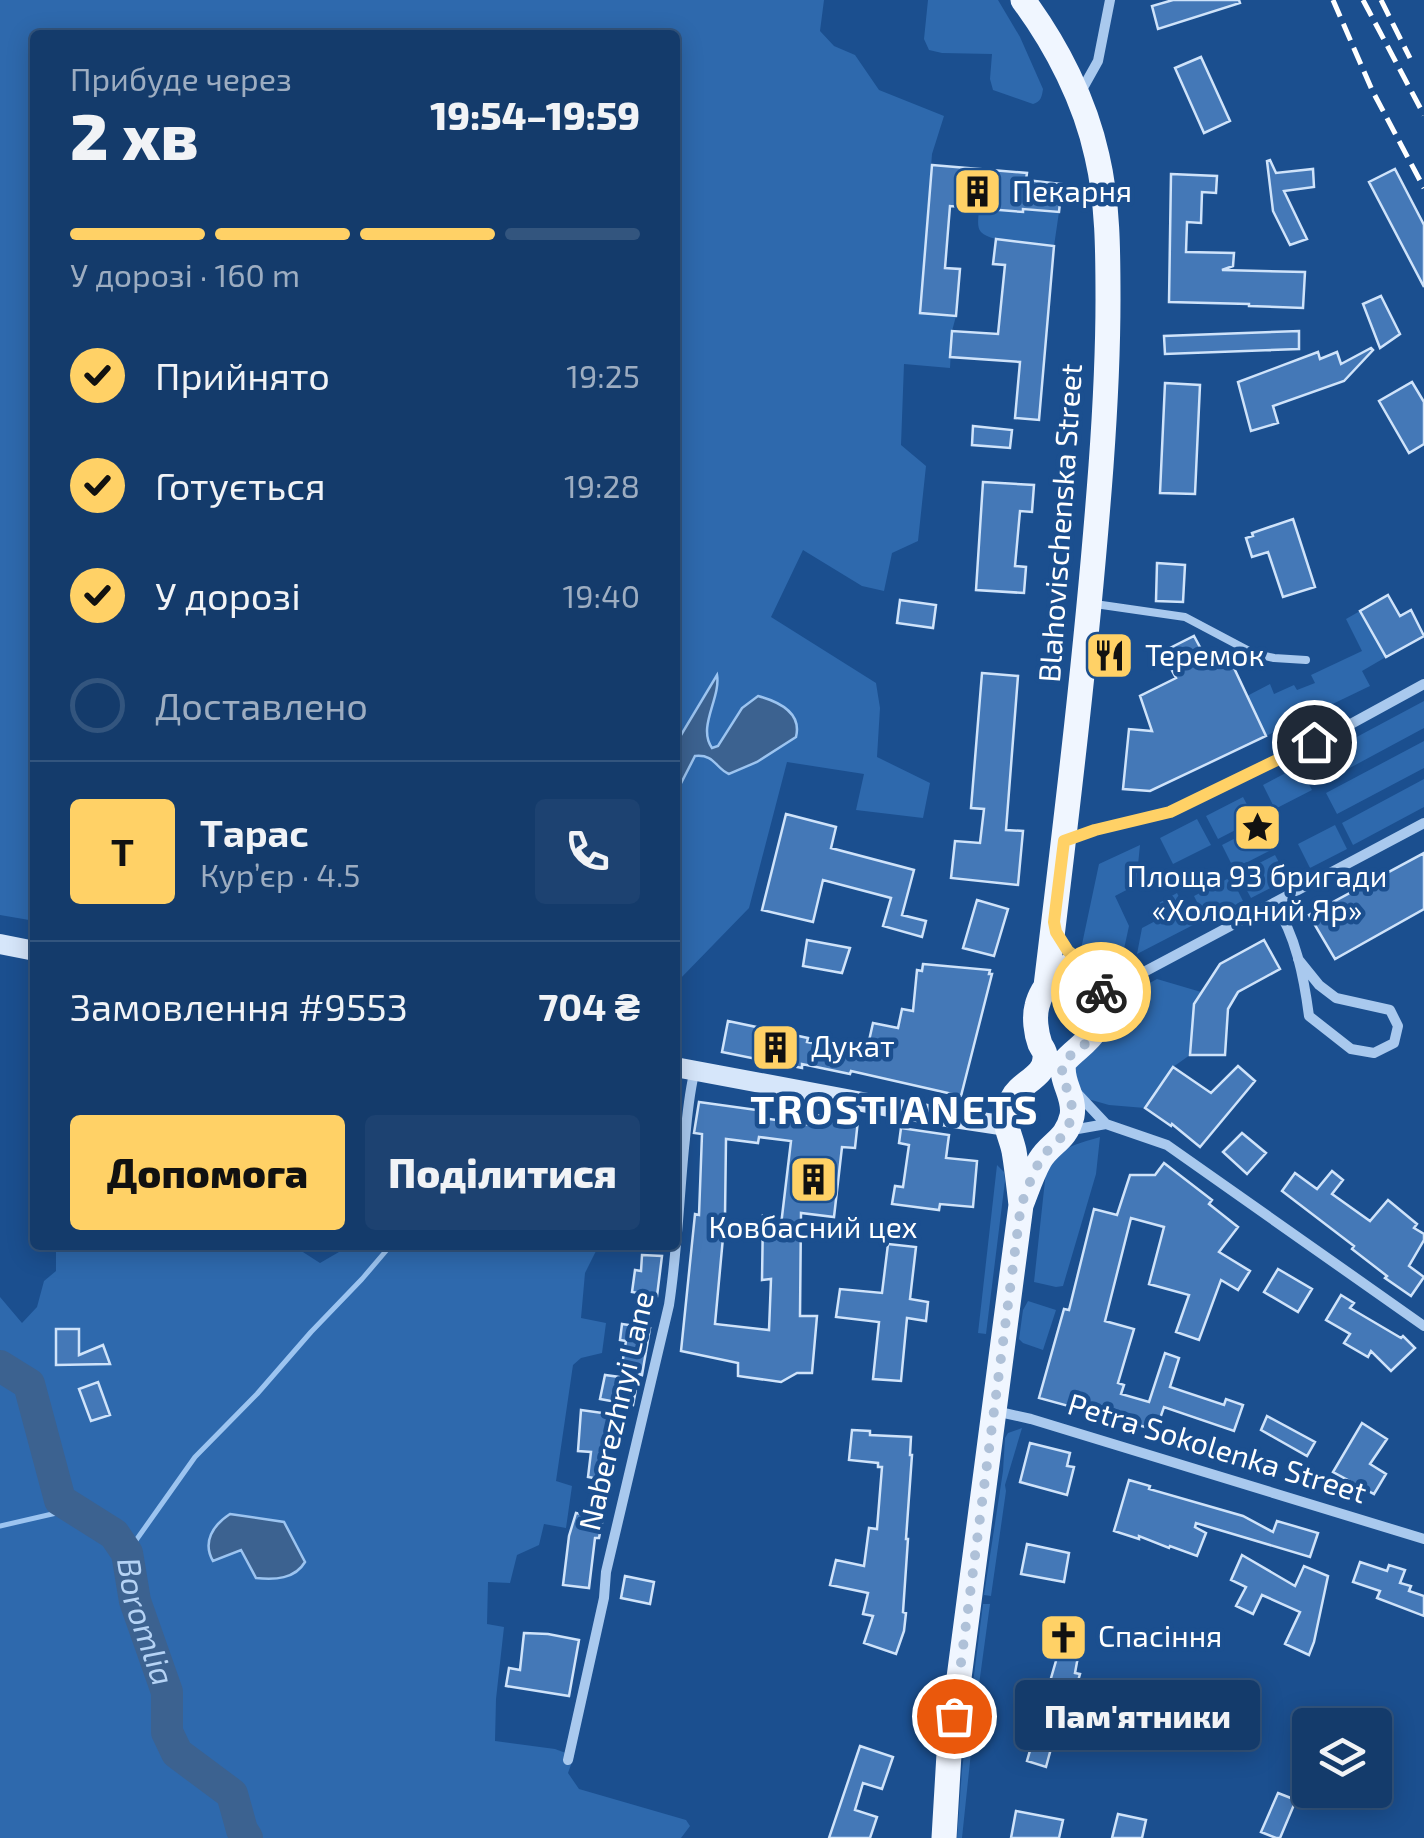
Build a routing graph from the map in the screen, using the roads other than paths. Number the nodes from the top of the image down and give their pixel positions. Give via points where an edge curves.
1 (1023, 0) edge
2 (1110, 0) edge
3 (1078, 96) junction
4 (1090, 603) junction
5 (1306, 660) dead end
6 (1424, 684) edge
7 (1424, 823) edge
8 (1064, 841) junction
9 (1274, 903) junction
10 (1054, 922) junction
11 (0, 944) edge
12 (30, 949) edge
13 (1298, 960) junction
14 (1079, 967) junction
15 (1127, 981) junction
16 (1103, 1002) junction
17 (1067, 1067) junction
18 (685, 1068) edge
19 (1106, 1124) junction
20 (1007, 1126) junction
21 (1068, 1130) junction
22 (1015, 1154) junction
23 (1041, 1158) junction
24 (680, 1205) edge
25 (1021, 1205) junction
26 (676, 1250) edge
27 (1424, 1326) edge
28 (994, 1411) junction
29 (1424, 1539) edge
30 (568, 1760) dead end
31 (944, 1838) edge

1 - 3 main road, Blahovischenska Street
2 - 3 street via 1098,62
3 - 4 main road, Blahovischenska Street via 1097,156 1108,266
4 - 5 lane via 1184,617 1253,652
4 - 8 main road, Blahovischenska Street
6 - 8 street via 1170,812
7 - 9 street
8 - 10 main road, Blahovischenska Street
9 - 13 street
9 - 15 street
10 - 14 main road, Blahovischenska Street
10 - 14 main road
11 - 12 main road
13 - 13 street via 1310,1016 1351,1049 1374,1054 1394,1043 1398,1026 1390,1010 1336,998
14 - 15 street
14 - 16 main road, Blahovischenska Street
14 - 20 main road via 1046,986 1036,1013 1041,1063 1014,1094
15 - 16 street
16 - 17 main road via 1097,1028
17 - 19 street
17 - 21 main road via 1073,1108
18 - 20 main road
18 - 24 street, Naberezhnyi Lane via 690,1090
19 - 21 street
19 - 27 street via 1167,1145
20 - 22 main road
21 - 23 main road
22 - 23 main road
22 - 25 main road
23 - 25 main road
25 - 28 main road
26 - 30 street, Naberezhnyi Lane
28 - 29 street, Petra Sokolenka Street
28 - 31 main road

